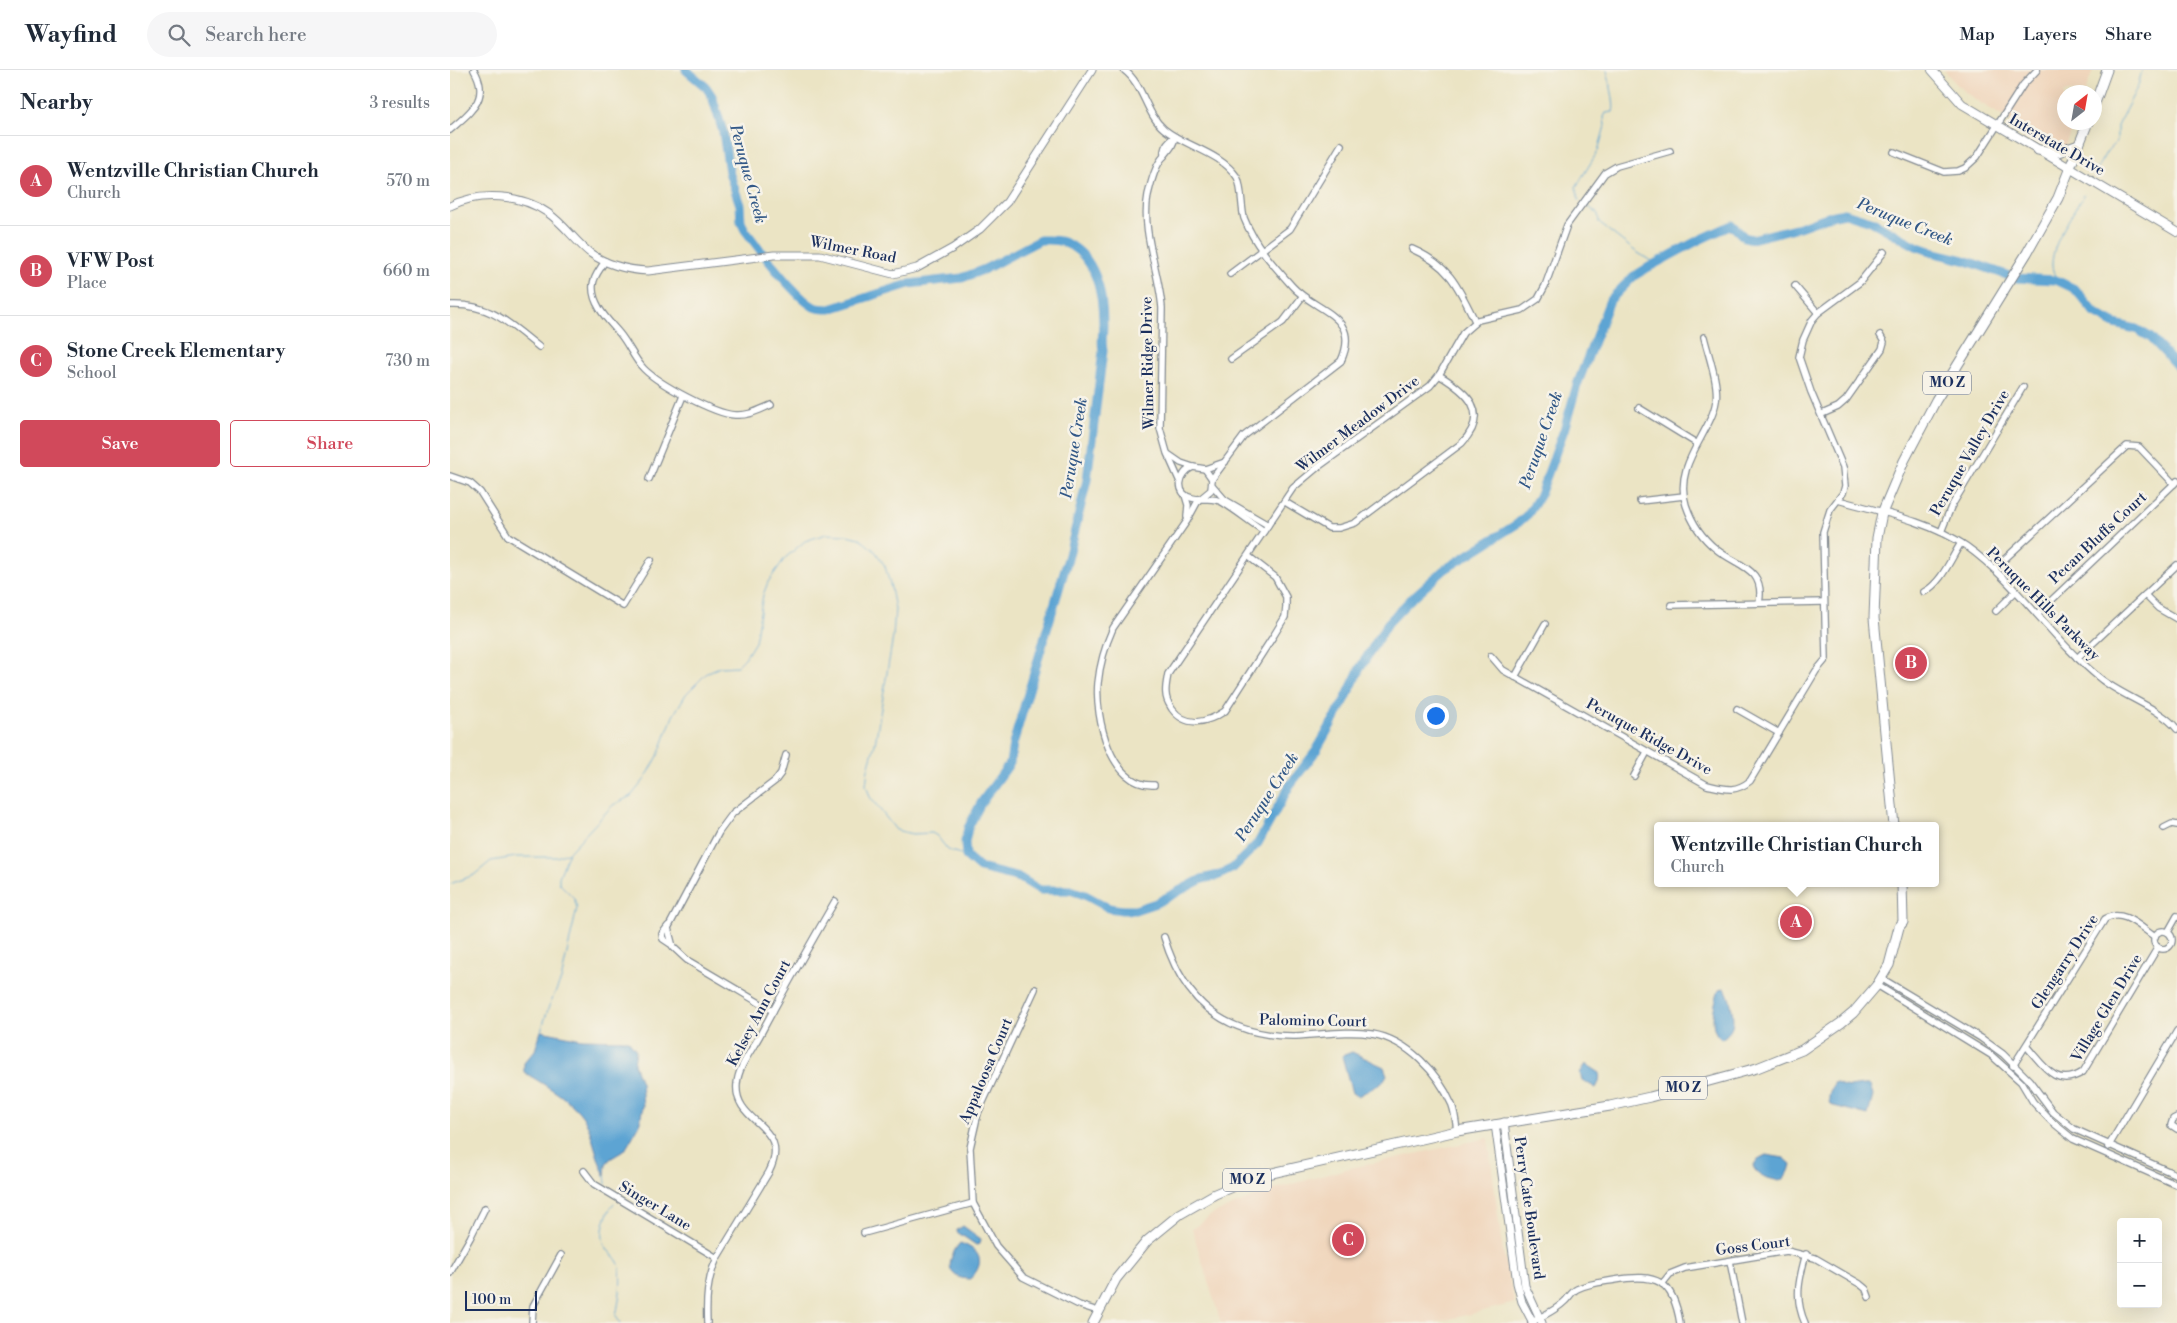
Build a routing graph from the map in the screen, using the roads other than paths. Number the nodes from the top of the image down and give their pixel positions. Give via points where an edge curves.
1 (474, 70) edge
2 (1092, 70) edge
3 (1124, 70) edge
4 (1932, 70) edge
5 (2037, 70) edge
6 (2107, 70) edge
7 (2102, 86) edge
8 (1997, 126) junction
9 (450, 130) edge
10 (2085, 130) edge
11 (1175, 137) junction
12 (2079, 144) junction
13 (1341, 145) dead end
14 (2038, 150) junction
15 (1670, 151) dead end
16 (1894, 152) dead end
17 (2070, 168) junction
18 (450, 206) edge
19 (2177, 232) edge
20 (1412, 249) dead end
21 (1262, 250) junction
22 (1884, 252) dead end
23 (605, 262) junction
24 (1230, 274) dead end
25 (1795, 286) dead end
26 (1302, 297) junction
27 (450, 305) edge
28 (1818, 313) junction
29 (1476, 321) junction
30 (1880, 335) dead end
31 (1704, 337) dead end
32 (539, 347) dead end
33 (1231, 359) dead end
34 (1439, 375) junction
35 (2022, 387) dead end
36 (683, 396) junction
37 (771, 404) dead end
38 (1638, 408) dead end
39 (1822, 414) junction
40 (1696, 443) junction
41 (1168, 453) junction
42 (1225, 462) junction
43 (1192, 467) junction
44 (1205, 469) junction
45 (450, 476) edge
46 (649, 479) dead end
47 (1180, 482) junction
48 (1212, 482) junction
49 (2175, 483) edge
50 (1185, 495) junction
51 (1684, 496) junction
52 (1200, 499) junction
53 (1838, 500) junction
54 (1640, 501) dead end
55 (1285, 502) junction
56 (1882, 513) junction
57 (1187, 521) junction
58 (1268, 526) junction
59 (1264, 531) junction
60 (1940, 532) junction
61 (1961, 543) junction
62 (1248, 556) junction
63 (651, 560) dead end
64 (2177, 565) edge
65 (1994, 569) junction
66 (2016, 591) junction
67 (1924, 592) dead end
68 (2145, 595) junction
69 (1824, 602) junction
70 (1758, 603) junction
71 (1671, 605) dead end
72 (1996, 611) dead end
73 (2037, 614) junction
74 (2177, 619) edge
75 (1545, 624) dead end
76 (1490, 656) dead end
77 (2077, 658) junction
78 (1516, 677) junction
79 (1737, 709) dead end
80 (2177, 729) edge
81 (1779, 733) junction
82 (1647, 752) junction
83 (786, 755) dead end
84 (1889, 767) junction
85 (1634, 776) dead end
86 (1154, 785) dead end
87 (1894, 822) edge
88 (1899, 822) edge
89 (2177, 825) edge
90 (2164, 828) dead end
91 (1896, 887) edge
92 (1902, 887) edge
93 (835, 901) dead end
94 (2177, 916) edge
95 (1899, 927) junction
96 (2168, 932) junction
97 (2155, 936) junction
98 (1164, 938) dead end
99 (2171, 945) junction
100 (2158, 947) junction
101 (2177, 949) edge
102 (1879, 982) junction
103 (1035, 989) dead end
104 (773, 1011) junction
105 (2177, 1031) edge
106 (2027, 1047) junction
107 (2014, 1064) junction
108 (2011, 1073) junction
109 (2177, 1117) edge
110 (1500, 1123) junction
111 (2177, 1129) edge
112 (1457, 1131) junction
113 (2109, 1146) junction
114 (2104, 1152) junction
115 (584, 1171) dead end
116 (2177, 1176) edge
117 (2177, 1185) edge
118 (973, 1203) junction
119 (485, 1208) dead end
120 (864, 1233) dead end
121 (1806, 1254) junction
122 (561, 1255) dead end
123 (717, 1258) junction
124 (1730, 1261) junction
125 (450, 1273) edge
126 (1662, 1284) junction
127 (1869, 1296) dead end
128 (1098, 1311) junction
129 (1535, 1322) edge
130 (532, 1323) edge
131 (707, 1323) edge
132 (1093, 1323) edge
133 (1680, 1323) edge
134 (1742, 1323) edge
135 (1805, 1323) edge

1 - 9 street via 480,85 478,100
2 - 23 street, Wilmer Road via 1007,202 980,229 917,268 898,274 820,255 774,254 648,271 630,270
3 - 11 street via 1134,80 1150,113 1163,129
4 - 8 main road, Interstate Drive via 1962,104
5 - 8 street via 2023,85
6 - 7 main road
8 - 14 main road, Interstate Drive
8 - 16 street via 1973,162 1958,171 1937,170
10 - 12 main road, MO Z
11 - 21 street via 1215,158 1237,178 1244,217
11 - 41 street, Wilmer Ridge Drive via 1153,177 1146,217 1160,290 1160,428
12 - 14 main road via 2058,152
12 - 17 main road, MO Z
13 - 21 street via 1290,229
14 - 17 main road, Interstate Drive
15 - 29 street via 1617,166 1605,173 1567,225 1538,299 1522,310
17 - 19 main road, Interstate Drive
17 - 56 main road, MO Z via 2058,198 2027,253 1916,436
18 - 23 street, Wilmer Road via 469,199 516,198 548,213 590,253
20 - 29 street via 1432,258 1443,268
21 - 24 street
21 - 26 street
22 - 28 street, Peruque Ridge Drive via 1860,282
23 - 36 street via 593,285 600,310 644,369
25 - 28 street
26 - 33 street via 1283,322
26 - 42 street via 1338,319 1345,329 1346,350 1341,361 1260,422 1244,436
27 - 32 street via 486,309
28 - 39 street, Peruque Ridge Drive via 1808,328 1799,357
29 - 34 street, Wilmer Meadow Drive via 1463,333
30 - 39 street via 1884,342 1882,349 1846,400
31 - 40 street via 1717,400
34 - 55 street, Wilmer Meadow Drive via 1422,393 1302,480
34 - 55 street via 1463,391 1474,408 1472,431 1462,443 1354,523 1339,528 1329,528
35 - 60 street, Peruque Valley Drive
36 - 37 street via 724,414 750,414
36 - 46 street
38 - 40 street
39 - 53 street, Peruque Ridge Drive via 1843,467 1845,486
40 - 51 street via 1686,475
41 - 43 street
41 - 47 street, Wilmer Ridge Drive
42 - 44 street
42 - 48 street
43 - 44 street
43 - 47 street via 1184,472
44 - 48 street
45 - 63 street via 470,483 480,492 508,536 624,606
47 - 50 street
48 - 52 street via 1208,494
48 - 58 street via 1225,500
49 - 65 street via 2139,447 2127,446
49 - 73 street, Pecan Bluffs Court
50 - 52 street
50 - 57 street
51 - 54 street
51 - 70 street via 1694,525 1702,536 1726,556 1748,567 1757,579 1760,588
52 - 57 street
52 - 59 street via 1214,498 1223,502
53 - 56 street, Peruque Hills Parkway
53 - 69 street, Peruque Ridge Drive via 1830,510 1823,532
55 - 58 street, Wilmer Meadow Drive
56 - 60 street, Peruque Hills Parkway
56 - 84 main road, MO Z via 1877,538 1874,618
57 - 86 street via 1114,628 1100,669 1098,701 1108,747 1128,778 1141,785
58 - 59 street, Wilmer Meadow Drive
59 - 62 street, Wilmer Meadow Drive
60 - 61 street, Peruque Hills Parkway
61 - 65 street, Peruque Hills Parkway
61 - 67 street via 1934,586
62 - 62 street, Wilmer Meadow Drive via 1281,585 1286,597 1285,617 1224,710 1213,719 1192,722 1176,714 1168,704 1168,674
64 - 68 street
65 - 66 street, Peruque Hills Parkway
66 - 72 street
66 - 73 street, Peruque Hills Parkway
68 - 74 street via 2158,608
68 - 77 street
69 - 70 street
69 - 81 street, Peruque Ridge Drive via 1826,659
70 - 71 street
73 - 77 street, Peruque Hills Parkway
75 - 78 street
76 - 78 street, Peruque Ridge Drive via 1503,670
77 - 80 street, Peruque Hills Parkway via 2102,680
78 - 82 street, Peruque Ridge Drive
79 - 81 street
81 - 82 street, Peruque Ridge Drive via 1757,770 1741,788 1708,785
82 - 85 street
83 - 104 street via 781,773 733,813 719,832 668,933 678,953 698,968
84 - 87 main road, MO Z
84 - 88 main road, MO Z via 1893,772
89 - 90 street
91 - 95 main road, MO Z
92 - 95 main road, MO Z via 1903,922
93 - 104 street, Kelsey Ann Court
94 - 96 street
95 - 102 main road, MO Z via 1889,964
96 - 97 street
96 - 99 street
97 - 100 street
97 - 106 street, Glengarry Drive via 2120,914 2105,919
98 - 112 street, Palomino Court via 1177,971 1196,997 1214,1015 1235,1027 1287,1036 1370,1034 1411,1052 1444,1090 1453,1107
99 - 100 street via 2162,949
99 - 101 street
100 - 106 street, Village Glen Drive via 2083,1072 2075,1077 2058,1078
102 - 107 street via 1981,1038
102 - 108 street via 1978,1046
102 - 110 main road, MO Z via 1841,1023 1784,1059 1721,1079 1610,1106
103 - 118 street, Appaloosa Court via 972,1132
104 - 123 street, Kelsey Ann Court via 742,1068 737,1094 749,1115 774,1140 774,1158 769,1172
105 - 113 street
106 - 107 street, Glengarry Drive
107 - 108 street, Glengarry Drive
107 - 113 street via 2058,1117 2074,1129
108 - 114 street via 2050,1121 2078,1142
109 - 111 street via 2171,1125
110 - 112 main road, MO Z
110 - 129 street, Perry Cate Boulevard via 1525,1286
112 - 128 main road, MO Z via 1255,1177 1215,1194 1180,1214 1147,1242 1116,1279
113 - 114 street
113 - 116 street
114 - 117 street
115 - 123 street, Singer Lane via 594,1184
118 - 120 street
118 - 128 street, Appaloosa Court via 996,1246 1023,1277 1078,1305
119 - 125 street
121 - 124 street, Goss Court via 1788,1252
121 - 127 street, Goss Court via 1860,1284
121 - 135 street via 1798,1288 1799,1309
122 - 130 street via 533,1306
123 - 131 street, Kelsey Ann Court via 709,1277
124 - 126 street, Goss Court via 1675,1271
124 - 134 street
126 - 129 street via 1640,1277 1592,1284 1576,1290 1564,1303
126 - 133 street via 1674,1296
128 - 132 main road, MO Z

